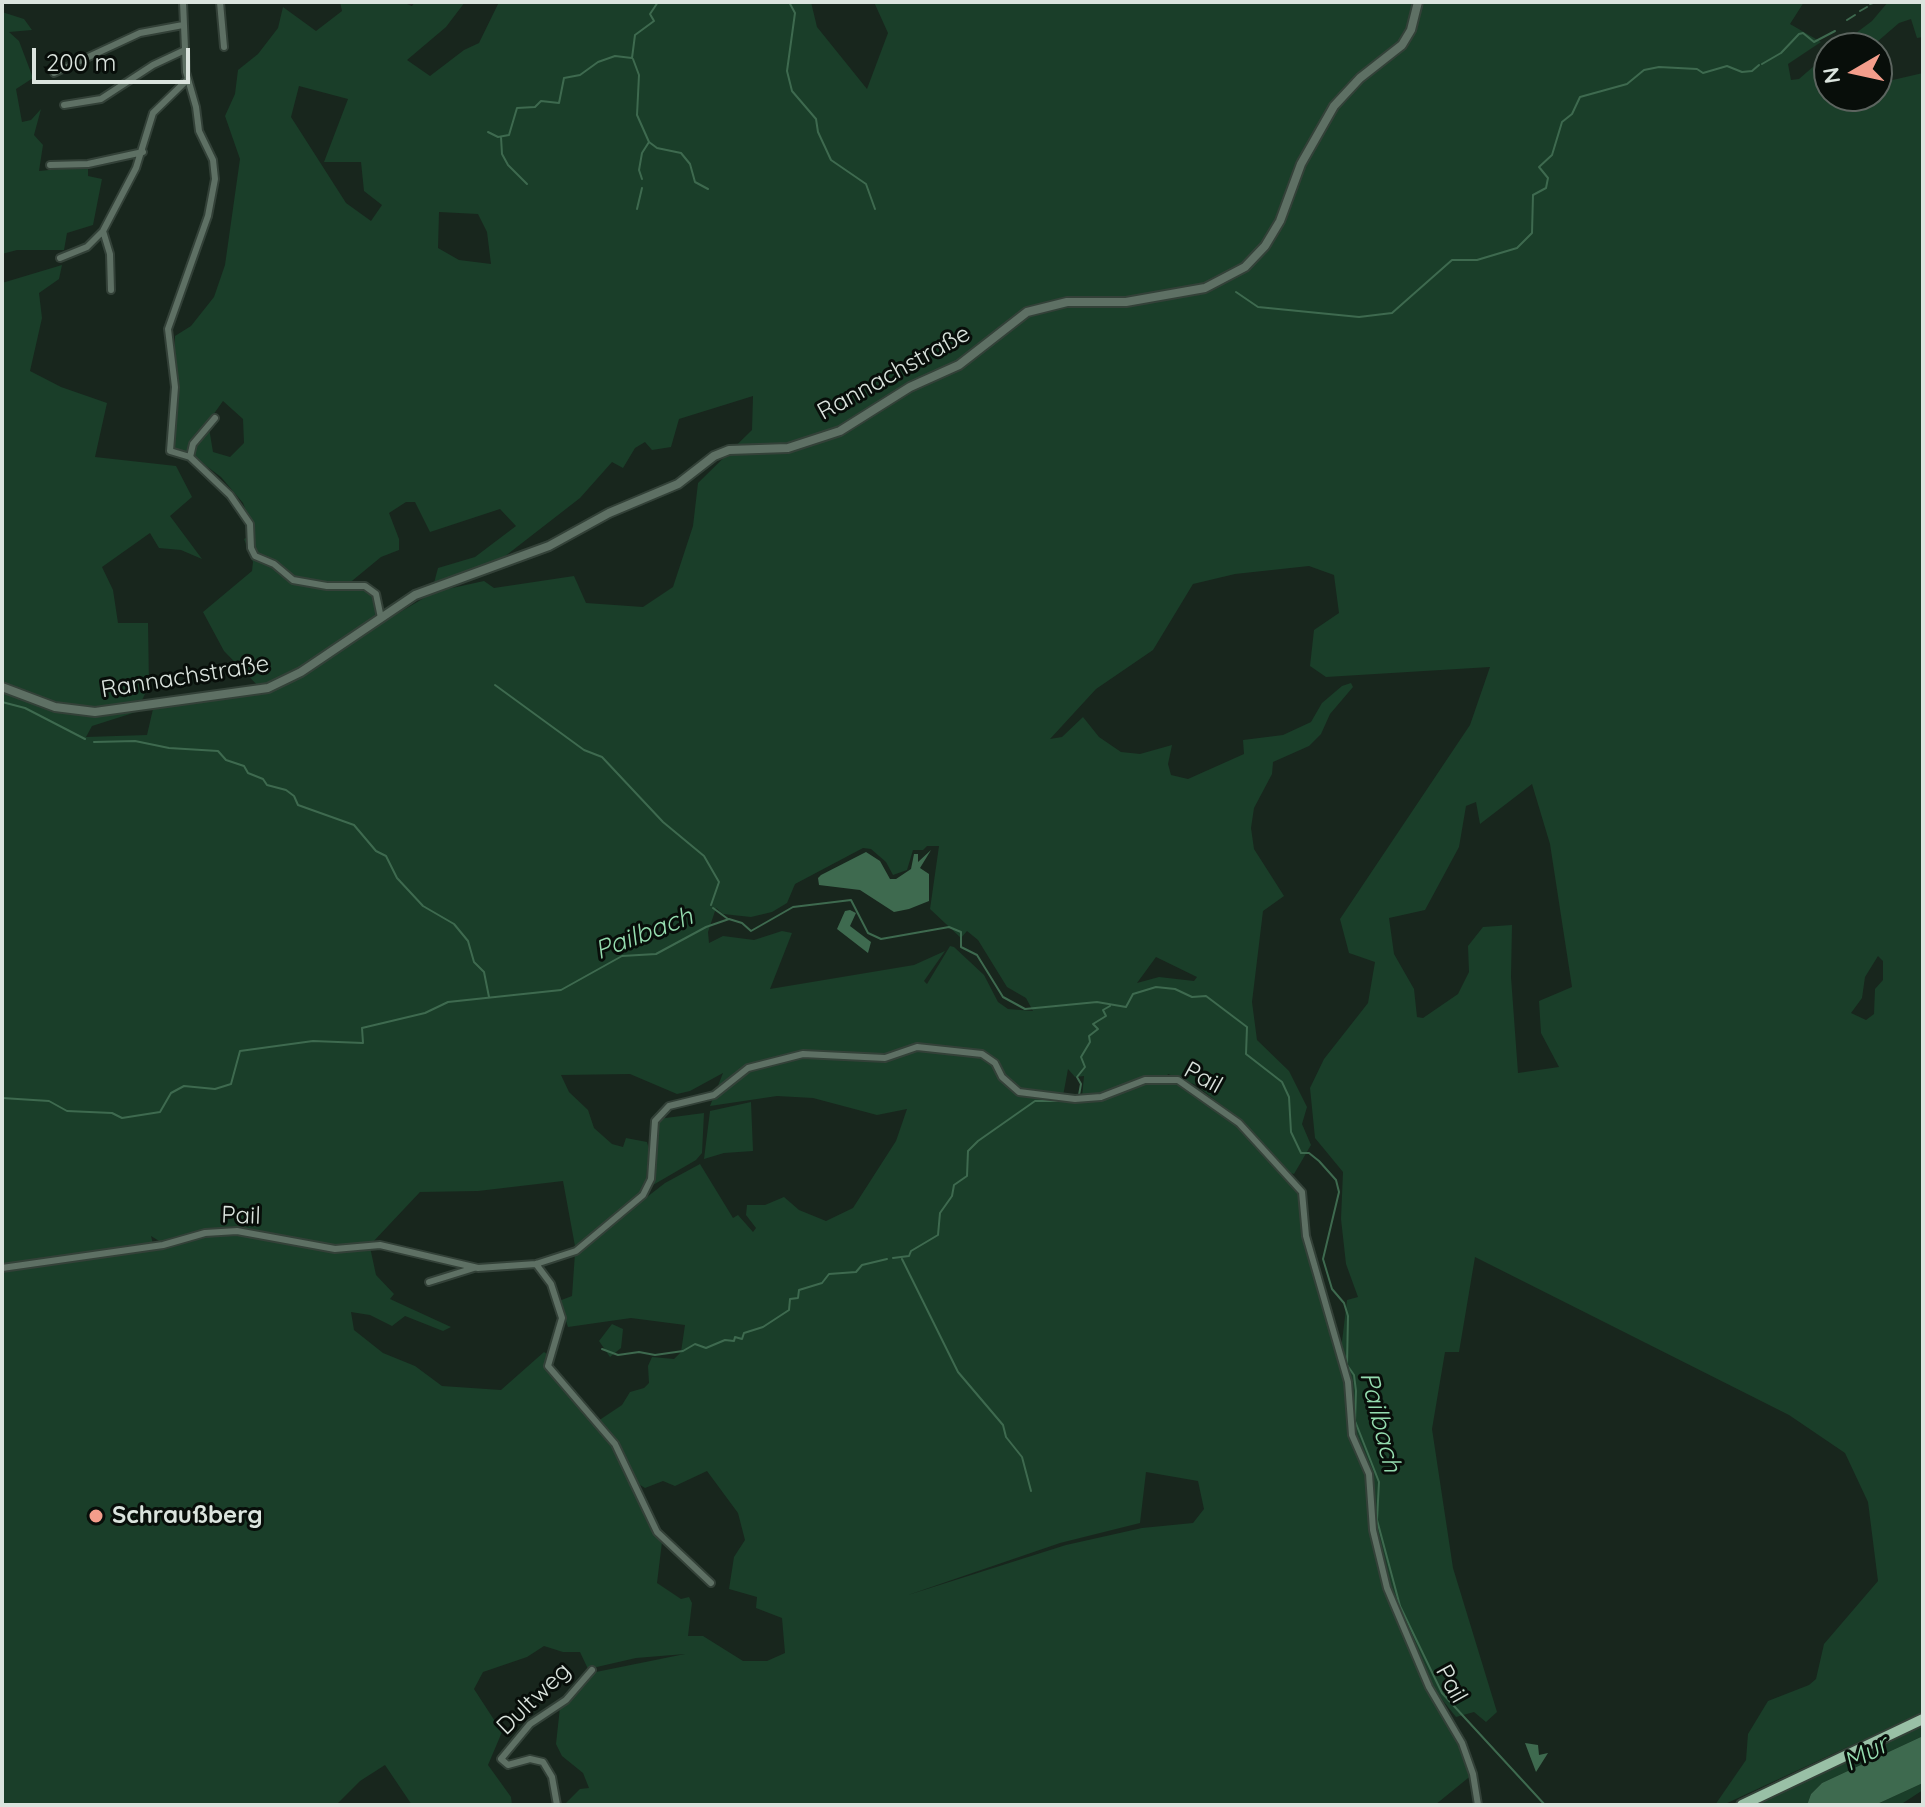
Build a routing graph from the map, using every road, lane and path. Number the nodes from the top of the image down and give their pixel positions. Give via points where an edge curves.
1 (183, 2) edge
2 (220, 2) edge
3 (1418, 2) edge
4 (183, 25) junction
5 (224, 47) dead end
6 (185, 50) junction
7 (54, 73) dead end
8 (187, 80) junction
9 (64, 105) dead end
10 (143, 152) junction
11 (50, 165) dead end
12 (103, 231) junction
13 (60, 258) dead end
14 (111, 290) dead end
15 (215, 418) dead end
16 (190, 457) junction
17 (381, 618) junction
18 (2, 687) edge
19 (536, 1264) junction
20 (2, 1268) edge
21 (478, 1268) junction
22 (429, 1282) dead end
23 (711, 1583) dead end
24 (592, 1670) dead end
25 (1923, 1719) edge
26 (557, 1805) edge
27 (1478, 1805) edge
28 (1742, 1805) edge

1 - 4 street
2 - 5 street
3 - 17 street, Rannachstraße via 1402,45 1334,106 1301,164 1280,221 1265,246 1238,271 1205,288 1126,302 1067,302 1027,312 959,365 910,387 840,431 788,448 729,450 714,456 668,489 512,562 428,589
4 - 6 street
4 - 7 street via 140,33
6 - 8 street
6 - 9 street via 101,99
8 - 10 street via 153,113
8 - 16 street via 215,179 208,216 168,329 175,387 170,451
10 - 11 street via 88,164
10 - 12 street
12 - 13 street via 87,247
12 - 14 street
15 - 16 street via 193,444
16 - 17 street via 248,519 255,556 293,580 365,586 376,594
17 - 18 street, Rannachstraße via 289,679 260,689 95,712 55,707
19 - 21 street, Pail
19 - 23 street via 551,1284 562,1318 548,1366 615,1444 657,1532
19 - 27 street, Pail via 576,1251 643,1195 651,1179 652,1132 660,1113 714,1095 748,1068 765,1062 822,1053 847,1059 885,1058 917,1047 982,1054 1012,1088 1041,1096 1087,1099 1145,1080 1185,1083 1239,1123 1302,1192 1306,1236 1348,1382 1352,1435 1369,1474 1373,1530 1387,1588 1429,1687 1467,1756
20 - 21 street, Pail via 237,1231 335,1249 380,1245
21 - 22 street, Pail
24 - 26 street, Dultweg via 566,1700 530,1724 501,1759 508,1765 530,1759 543,1762
25 - 28 main road

